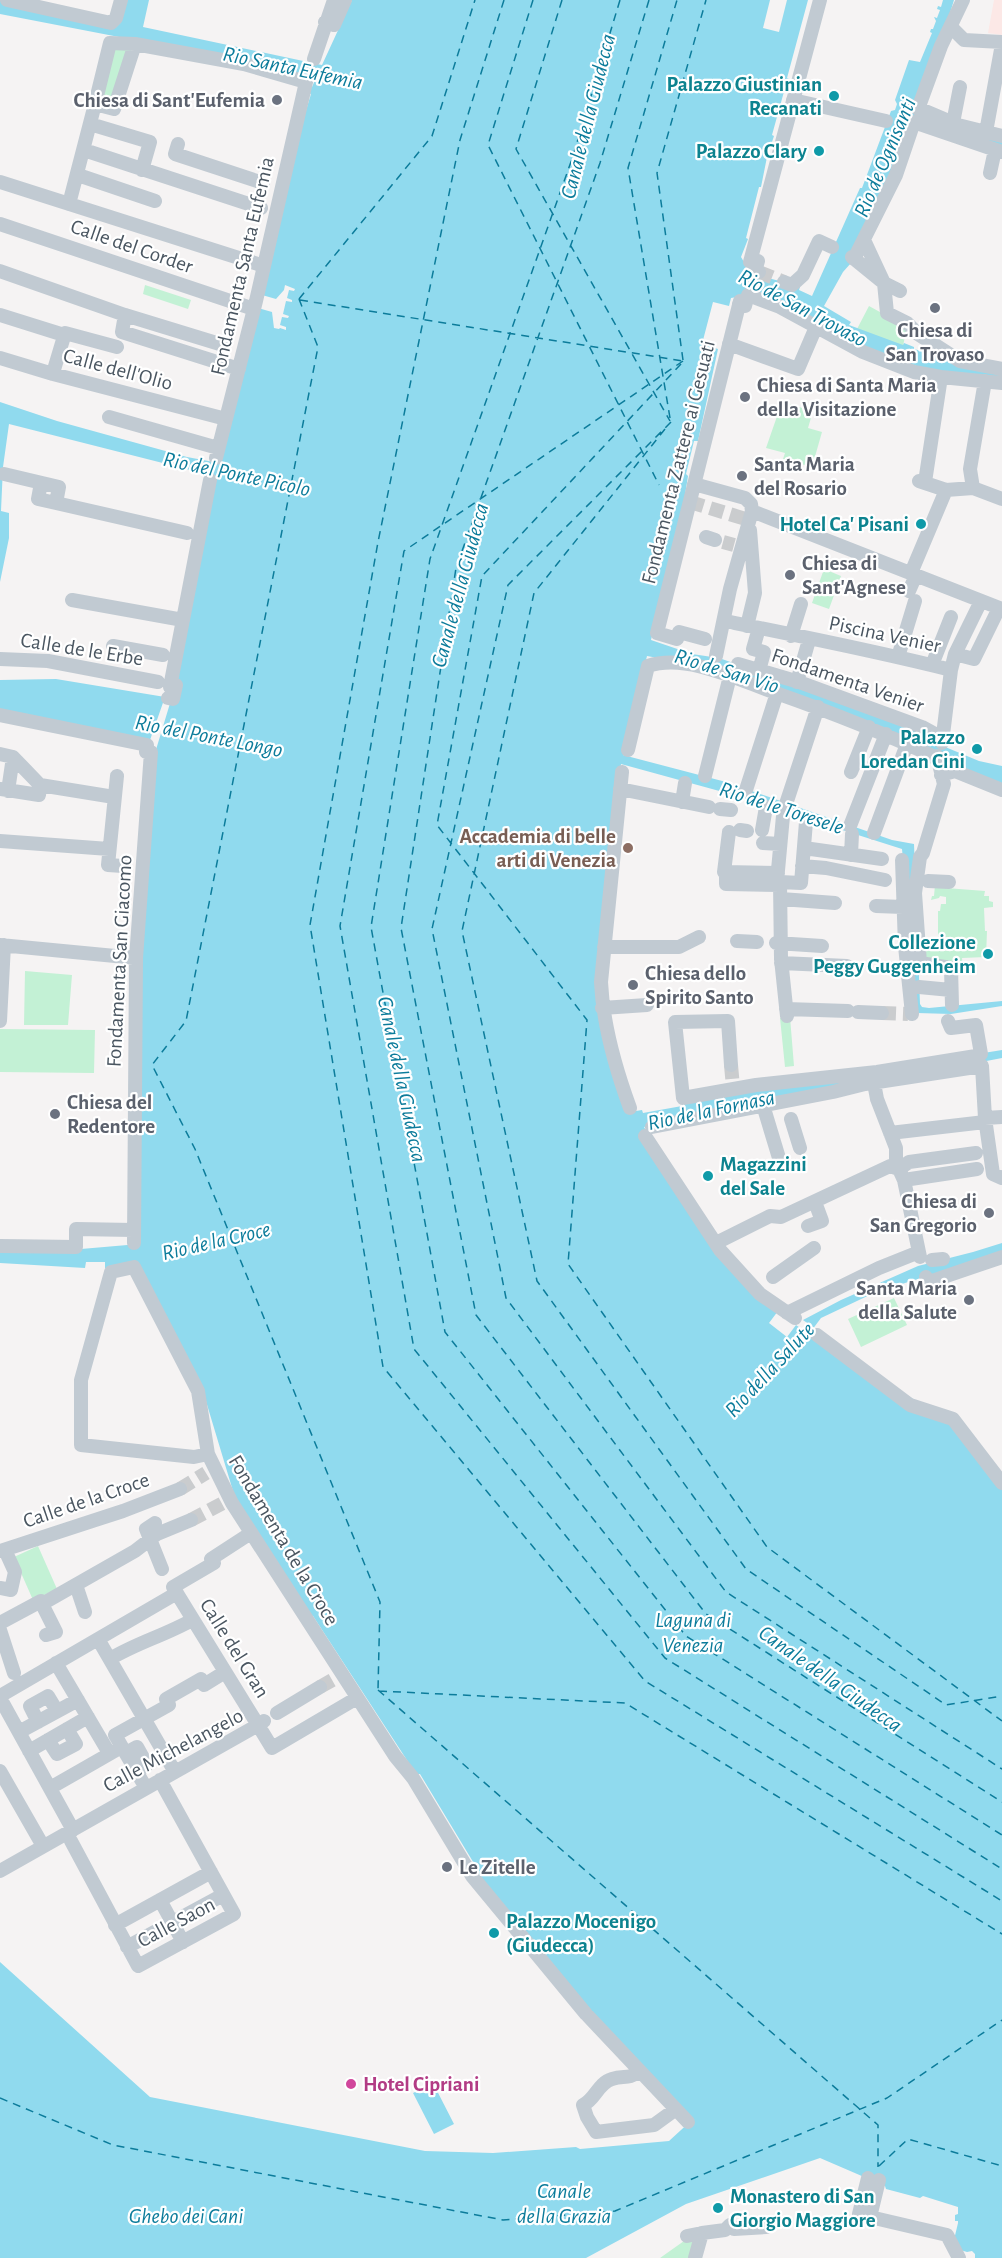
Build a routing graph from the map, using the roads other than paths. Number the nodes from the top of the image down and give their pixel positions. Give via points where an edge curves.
1 (7, 0) edge
2 (121, 0) edge
3 (334, 0) edge
4 (345, 0) edge
5 (820, 0) edge
6 (963, 0) edge
7 (22, 2) edge
8 (329, 24) junction
9 (954, 30) junction
10 (1002, 43) edge
11 (135, 44) junction
12 (314, 58) dead end
13 (960, 87) dead end
14 (793, 100) junction
15 (95, 104) junction
16 (917, 113) junction
17 (886, 121) dead end
18 (953, 123) junction
19 (94, 125) junction
20 (986, 132) junction
21 (1002, 136) edge
22 (178, 144) dead end
23 (84, 150) junction
24 (999, 151) edge
25 (143, 165) junction
26 (990, 172) dead end
27 (78, 175) junction
28 (0, 182) edge
29 (274, 186) junction
30 (154, 201) dead end
31 (69, 204) junction
32 (269, 211) junction
33 (0, 224) edge
34 (864, 240) junction
35 (832, 247) dead end
36 (754, 265) dead end
37 (264, 266) junction
38 (0, 271) edge
39 (788, 283) dead end
40 (884, 284) junction
41 (900, 291) dead end
42 (253, 308) junction
43 (0, 315) edge
44 (126, 315) junction
45 (816, 327) junction
46 (64, 335) junction
47 (729, 344) junction
48 (224, 345) dead end
49 (117, 347) dead end
50 (0, 358) edge
51 (239, 369) junction
52 (1002, 369) edge
53 (53, 373) junction
54 (941, 377) junction
55 (985, 381) junction
56 (1002, 383) edge
57 (110, 417) dead end
58 (226, 419) junction
59 (214, 465) junction
60 (4, 474) dead end
61 (699, 485) junction
62 (948, 489) junction
63 (979, 489) junction
64 (1002, 499) edge
65 (751, 512) junction
66 (194, 535) junction
67 (714, 540) junction
68 (914, 574) junction
69 (72, 600) dead end
70 (981, 601) junction
71 (801, 604) dead end
72 (1000, 609) edge
73 (951, 617) dead end
74 (183, 620) junction
75 (724, 621) junction
76 (753, 627) junction
77 (791, 636) junction
78 (705, 639) dead end
79 (809, 640) junction
80 (113, 646) dead end
81 (955, 654) junction
82 (171, 656) junction
83 (716, 656) dead end
84 (898, 657) junction
85 (0, 659) edge
86 (738, 664) dead end
87 (932, 666) junction
88 (951, 670) junction
89 (759, 671) junction
90 (729, 676) junction
91 (797, 682) junction
92 (167, 687) joint
93 (777, 693) junction
94 (818, 707) junction
95 (0, 715) edge
96 (869, 727) junction
97 (886, 734) junction
98 (907, 744) junction
99 (628, 750) dead end
100 (6, 756) edge
101 (622, 772) dead end
102 (851, 772) dead end
103 (117, 776) dead end
104 (705, 776) dead end
105 (684, 783) dead end
106 (40, 785) junction
107 (944, 787) junction
108 (620, 789) junction
109 (4, 790) edge
110 (746, 790) dead end
111 (1002, 790) edge
112 (114, 797) junction
113 (682, 802) junction
114 (766, 807) dead end
115 (720, 808) dead end
116 (806, 822) dead end
117 (748, 833) junction
118 (874, 833) dead end
119 (0, 841) edge
120 (780, 844) junction
121 (804, 848) junction
122 (109, 849) junction
123 (851, 855) junction
124 (882, 859) dead end
125 (902, 860) dead end
126 (123, 866) dead end
127 (802, 866) junction
128 (885, 880) dead end
129 (921, 880) junction
130 (949, 882) dead end
131 (780, 885) junction
132 (835, 903) dead end
133 (876, 906) dead end
134 (903, 907) junction
135 (699, 937) dead end
136 (737, 941) dead end
137 (756, 942) dead end
138 (778, 943) junction
139 (2, 945) edge
140 (822, 946) dead end
141 (604, 947) junction
142 (136, 958) junction
143 (781, 963) junction
144 (847, 966) dead end
145 (919, 987) dead end
146 (951, 990) junction
147 (647, 1005) dead end
148 (952, 1005) dead end
149 (602, 1008) junction
150 (882, 1013) tunnel mouth
151 (915, 1014) dead end
152 (0, 1021) edge
153 (948, 1021) dead end
154 (980, 1058) junction
155 (731, 1065) tunnel mouth
156 (874, 1083) junction
157 (763, 1105) junction
158 (630, 1108) dead end
159 (1002, 1117) edge
160 (791, 1119) dead end
161 (985, 1120) junction
162 (890, 1132) junction
163 (800, 1148) dead end
164 (983, 1152) junction
165 (779, 1158) dead end
166 (900, 1169) junction
167 (977, 1169) junction
168 (1002, 1180) edge
169 (815, 1202) junction
170 (808, 1226) dead end
171 (716, 1243) junction
172 (0, 1246) edge
173 (814, 1248) dead end
174 (134, 1251) junction
175 (868, 1257) dead end
176 (1002, 1257) edge
177 (872, 1271) junction
178 (773, 1277) dead end
179 (926, 1277) dead end
180 (817, 1335) dead end
181 (208, 1454) junction
182 (1002, 1483) edge
183 (180, 1489) tunnel mouth
184 (191, 1520) tunnel mouth
185 (155, 1523) dead end
186 (251, 1533) junction
187 (151, 1539) junction
188 (3, 1551) edge
189 (162, 1569) dead end
190 (76, 1585) junction
191 (0, 1587) edge
192 (177, 1593) junction
193 (42, 1604) junction
194 (85, 1612) dead end
195 (192, 1620) junction
196 (0, 1623) edge
197 (0, 1630) edge
198 (46, 1635) dead end
199 (98, 1639) junction
200 (110, 1659) junction
201 (56, 1663) junction
202 (225, 1672) junction
203 (14, 1673) dead end
204 (320, 1687) tunnel mouth
205 (0, 1697) edge
206 (357, 1698) junction
207 (78, 1700) junction
208 (277, 1713) dead end
209 (88, 1717) junction
210 (144, 1718) junction
211 (261, 1723) junction
212 (19, 1732) junction
213 (121, 1745) junction
214 (106, 1748) junction
215 (29, 1751) junction
216 (0, 1771) edge
217 (175, 1772) junction
218 (160, 1780) junction
219 (50, 1788) junction
220 (146, 1788) junction
221 (72, 1836) junction
222 (43, 1846) junction
223 (0, 1871) edge
224 (211, 1872) junction
225 (223, 1895) junction
226 (160, 1900) junction
227 (172, 1923) junction
228 (116, 1925) junction
229 (183, 1942) junction
230 (128, 1947) junction
231 (640, 2071) junction
232 (676, 2109) junction
233 (688, 2122) dead end
234 (874, 2179) dead end
235 (766, 2227) dead end
236 (702, 2233) junction
237 (687, 2236) dead end
238 (695, 2258) edge
239 (959, 2258) edge

1 - 7 street
2 - 7 street via 111,23
3 - 8 street
4 - 8 street
5 - 14 street
6 - 9 street
8 - 12 street
9 - 10 street via 964,40
9 - 16 street via 941,46
10 - 20 street
11 - 15 street via 110,43
11 - 15 street via 114,109
11 - 29 street, Fondamenta Santa Eufemia via 247,65 306,82
13 - 18 street
14 - 17 street
14 - 36 street
15 - 19 street
16 - 18 street
16 - 24 street
16 - 34 street via 896,175
18 - 20 street
19 - 23 street
19 - 25 street via 150,141
20 - 21 street
22 - 29 street via 175,154
23 - 25 street
23 - 27 street
24 - 26 street
25 - 32 street via 180,182
27 - 30 street
27 - 31 street
28 - 31 street
29 - 32 street, Fondamenta Santa Eufemia
31 - 37 street
32 - 37 street, Fondamenta Santa Eufemia
33 - 42 street, Calle del Corder
34 - 40 street
34 - 40 street via 853,258
35 - 39 street via 819,241 804,275
37 - 42 street, Fondamenta Santa Eufemia
38 - 44 street
40 - 41 street
40 - 52 street via 887,313 920,331 960,361
42 - 51 street, Fondamenta Santa Eufemia
43 - 46 street
44 - 48 street
44 - 51 street via 122,332
45 - 47 street via 798,369
45 - 47 street, Fondamenta Zattere ai Gesuati via 748,295 745,306 740,303
45 - 54 street via 863,352 914,372
46 - 49 street
46 - 53 street
47 - 61 street, Fondamenta Zattere ai Gesuati
50 - 53 street, Calle dell'Olio
51 - 58 street, Fondamenta Santa Eufemia
53 - 58 street, Calle dell'Olio
54 - 55 street
54 - 62 street via 922,482
55 - 56 street
55 - 63 street via 970,469
57 - 59 street
58 - 59 street, Fondamenta Santa Eufemia
59 - 66 street, Fondamenta Santa Eufemia
60 - 66 street via 59,487 56,503
61 - 65 street via 745,498
61 - 67 street, Fondamenta Zattere ai Gesuati
62 - 63 street
62 - 68 street
63 - 64 street
65 - 67 street
65 - 68 street via 883,557
65 - 76 street
66 - 74 street, Fondamenta Santa Eufemia
67 - 75 street via 730,589
67 - 78 street, Fondamenta Zattere ai Gesuati via 657,633 677,639 680,632
68 - 70 street
68 - 84 street
69 - 74 street
70 - 72 street
70 - 81 street
71 - 77 street
72 - 81 street via 974,659
73 - 87 street
74 - 82 street, Fondamenta Santa Eufemia
75 - 76 street, Piscina Venier
75 - 83 street
76 - 77 street, Piscina Venier
76 - 89 street via 753,649 765,648
77 - 79 street, Piscina Venier
79 - 84 street, Piscina Venier
79 - 91 street
80 - 82 street
81 - 88 street
82 - 92 street, Fondamenta Santa Eufemia
84 - 87 street, Piscina Venier
85 - 92 street, Calle de le Erbe via 48,661
86 - 89 street, Fondamenta Venier
87 - 88 street, Piscina Venier
88 - 91 street, Fondamenta Venier via 942,740 922,727
89 - 91 street, Fondamenta Venier
90 - 93 street
90 - 99 street via 706,668 662,662 648,666
90 - 104 street
93 - 94 street
93 - 110 street
94 - 96 street
94 - 120 street via 784,810
95 - 142 street, Fondamenta San Giacomo via 150,746
96 - 97 street
96 - 102 street
97 - 98 street
97 - 123 street via 851,830
98 - 107 street via 936,758
98 - 118 street
100 - 106 street
100 - 109 street
101 - 108 street
103 - 112 street
105 - 113 street
106 - 109 street via 39,795
106 - 112 street
107 - 111 street via 955,771
107 - 129 street via 923,853 918,857
108 - 113 street
108 - 141 street
112 - 122 street
113 - 115 street
114 - 117 street
116 - 121 street
117 - 120 street
117 - 131 street via 724,873
119 - 122 street
120 - 131 street
121 - 123 street
121 - 127 street
122 - 126 street via 108,865
123 - 124 street
125 - 134 street
127 - 128 street
127 - 131 street via 801,883
129 - 130 street
129 - 146 street via 915,893 920,963 951,968
131 - 132 street
131 - 138 street
133 - 134 street
134 - 151 street
135 - 141 street via 679,946
136 - 137 street
138 - 140 street
138 - 143 street
139 - 142 street
139 - 152 street
141 - 149 street
142 - 174 street, Fondamenta San Giacomo
143 - 144 street
143 - 150 street via 787,1012
145 - 146 street
146 - 148 street
147 - 149 street
149 - 158 street
153 - 154 street via 951,1028 976,1025
154 - 155 street via 756,1085 682,1098 675,1022 728,1021
154 - 156 street
154 - 161 street
156 - 157 street
156 - 162 street
157 - 165 street
157 - 171 street via 649,1132
159 - 161 street
160 - 163 street
161 - 162 street
161 - 164 street
162 - 166 street
164 - 166 street
164 - 167 street
164 - 168 street via 993,1174
166 - 167 street
166 - 169 street
166 - 177 street via 927,1259
167 - 168 street via 979,1179
169 - 170 street via 822,1221
169 - 171 street via 781,1217 770,1216
171 - 177 street via 759,1290 791,1316
172 - 174 street via 76,1247 76,1229
173 - 178 street
174 - 181 street, Fondamenta de la Croce via 198,1391
174 - 181 street via 111,1272 81,1380 81,1445 194,1457
175 - 177 street
176 - 179 street via 929,1282
180 - 182 street via 910,1405 953,1419
181 - 186 street, Fondamenta de la Croce via 210,1470
183 - 188 street, Calle de la Croce
184 - 187 street
185 - 187 street via 146,1528
186 - 192 street via 211,1559 213,1563 173,1587
186 - 206 street, Fondamenta de la Croce via 338,1676
187 - 189 street
187 - 190 street
188 - 191 street, Calle de la Croce via 15,1572 11,1590
190 - 193 street
190 - 194 street
192 - 195 street, Calle del Gran
192 - 199 street
193 - 196 street via 41,1601
193 - 198 street via 56,1632
195 - 200 street
195 - 202 street, Calle del Gran
197 - 203 street
199 - 200 street
199 - 201 street
200 - 210 street
201 - 205 street
201 - 207 street
202 - 210 street via 204,1684 201,1679 166,1700 169,1705
202 - 211 street, Calle del Gran
204 - 208 street
205 - 212 street
206 - 211 street, Calle Michelangelo via 272,1748
206 - 231 street, Fondamenta de la Croce via 413,1779 472,1876 587,2015
207 - 209 street
207 - 212 street
209 - 214 street
209 - 215 street
210 - 213 street
210 - 217 street
211 - 217 street, Calle Michelangelo
212 - 215 street
213 - 214 street
213 - 220 street
214 - 219 street
215 - 219 street
216 - 222 street
217 - 218 street, Calle Michelangelo
218 - 220 street, Calle Michelangelo
218 - 224 street
219 - 221 street
220 - 221 street, Calle Michelangelo
221 - 222 street, Calle Michelangelo
221 - 228 street
222 - 223 street, Calle Michelangelo
224 - 225 street
224 - 226 street
225 - 227 street
225 - 229 street, Calle Saon via 234,1914
226 - 227 street
226 - 228 street
227 - 229 street
227 - 230 street
228 - 230 street
229 - 230 street, Calle Saon via 138,1966
231 - 232 street, Fondamenta de la Croce
231 - 232 street via 632,2078 612,2079 583,2105 596,2132 654,2125
232 - 233 street, Fondamenta de la Croce
234 - 239 street via 859,2214 946,2235
235 - 236 street via 734,2229 728,2221 725,2230
236 - 237 street
236 - 238 street

